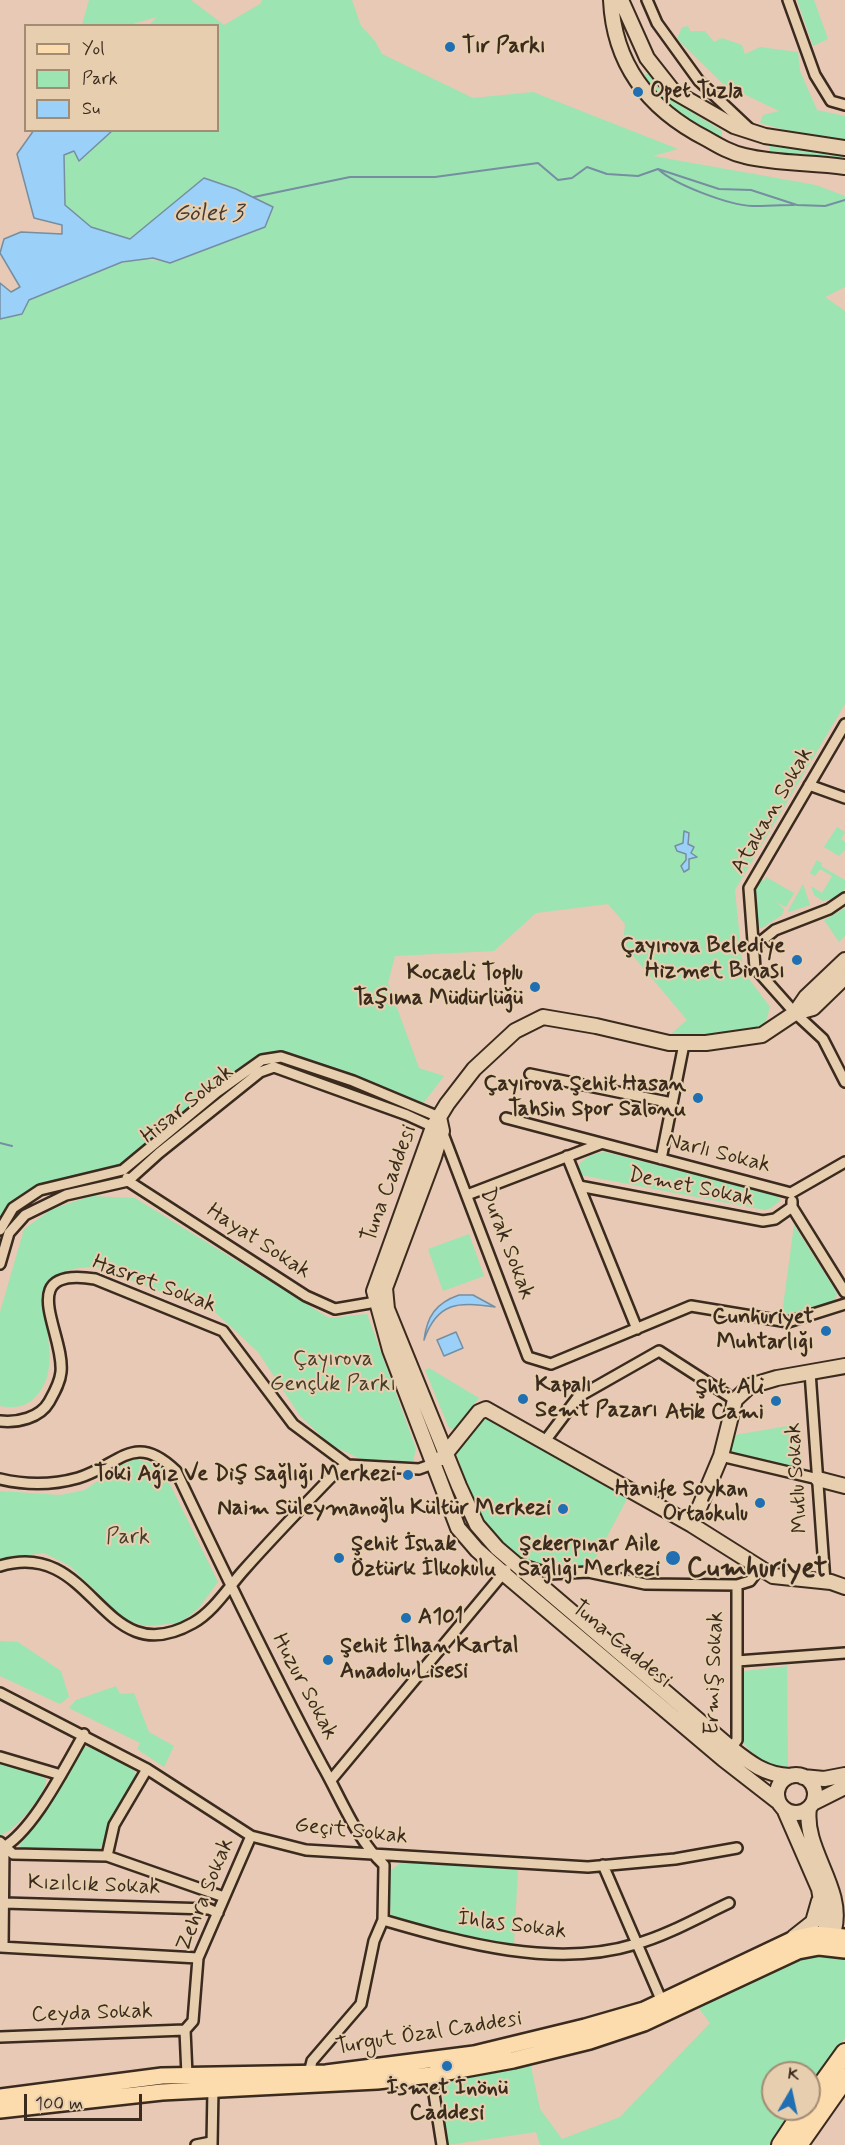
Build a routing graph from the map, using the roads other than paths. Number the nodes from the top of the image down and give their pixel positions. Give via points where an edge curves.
1 (611, 0) edge
2 (621, 0) edge
3 (647, 0) edge
4 (788, 0) edge
5 (647, 58) junction
6 (632, 72) junction
7 (845, 105) edge
8 (734, 119) junction
9 (759, 134) junction
10 (845, 148) edge
11 (726, 149) junction
12 (763, 159) junction
13 (845, 167) edge
14 (845, 724) edge
15 (809, 785) junction
16 (845, 798) edge
17 (845, 898) edge
18 (754, 947) junction
19 (845, 960) edge
20 (845, 977) edge
21 (795, 1013) junction
22 (684, 1044) junction
23 (530, 1074) dead end
24 (845, 1082) edge
25 (672, 1103) junction
26 (506, 1118) dead end
27 (438, 1125) junction
28 (600, 1144) junction
29 (567, 1156) junction
30 (661, 1159) junction
31 (845, 1162) edge
32 (123, 1170) junction
33 (128, 1182) junction
34 (579, 1186) junction
35 (791, 1193) junction
36 (466, 1195) junction
37 (792, 1207) junction
38 (0, 1230) edge
39 (0, 1264) edge
40 (845, 1292) edge
41 (381, 1301) junction
42 (845, 1304) edge
43 (637, 1329) junction
44 (845, 1366) edge
45 (810, 1372) junction
46 (735, 1400) junction
47 (0, 1421) edge
48 (545, 1440) junction
49 (448, 1454) junction
50 (721, 1456) junction
51 (433, 1464) junction
52 (348, 1465) junction
53 (0, 1479) edge
54 (818, 1479) junction
55 (845, 1486) edge
56 (692, 1525) junction
57 (514, 1563) junction
58 (0, 1566) edge
59 (760, 1568) junction
60 (503, 1573) junction
61 (825, 1582) junction
62 (231, 1585) junction
63 (737, 1585) junction
64 (845, 1587) edge
65 (845, 1653) edge
66 (737, 1661) junction
67 (0, 1693) edge
68 (84, 1734) junction
69 (727, 1753) junction
70 (0, 1756) edge
71 (147, 1769) junction
72 (60, 1775) junction
73 (845, 1775) edge
74 (796, 1776) junction
75 (331, 1780) junction
76 (845, 1787) edge
77 (781, 1806) junction
78 (811, 1806) junction
79 (251, 1836) junction
80 (1, 1846) edge
81 (737, 1848) dead end
82 (372, 1854) junction
83 (107, 1856) junction
84 (603, 1865) junction
85 (815, 1881) junction
86 (834, 1889) junction
87 (224, 1897) junction
88 (4, 1903) junction
89 (729, 1903) dead end
90 (218, 1913) junction
91 (845, 1917) edge
92 (383, 1920) junction
93 (838, 1936) edge
94 (782, 1943) junction
95 (638, 1944) junction
96 (2, 1947) edge
97 (845, 1950) edge
98 (198, 1958) junction
99 (776, 1961) junction
100 (664, 2007) junction
101 (185, 2030) junction
102 (0, 2037) edge
103 (845, 2053) edge
104 (437, 2059) junction
105 (187, 2075) junction
106 (431, 2075) junction
107 (845, 2078) edge
108 (308, 2080) junction
109 (821, 2086) edge
110 (213, 2089) junction
111 (0, 2097) edge
112 (0, 2110) edge
113 (797, 2121) edge
114 (212, 2143) edge
115 (196, 2145) edge
116 (442, 2145) edge
117 (781, 2145) edge
118 (798, 2145) edge

1 - 6 street via 612,24
2 - 5 street
3 - 8 street via 657,23 699,81
4 - 7 street via 815,75 831,101
5 - 6 street
5 - 8 street via 673,91
6 - 11 street via 641,90 680,125
8 - 9 street
8 - 11 street
9 - 10 street
9 - 12 street
11 - 12 street
12 - 13 street
14 - 15 street, Atakan Sokak
15 - 16 street
15 - 18 street, Atakan Sokak via 749,888
17 - 18 street via 829,909 775,930
18 - 21 street, Atakan Sokak via 755,968
19 - 21 street
20 - 21 street via 813,1008
21 - 22 street, Tuna Caddesi via 762,1035
21 - 24 street, Atakan Sokak via 823,1039
22 - 25 street
22 - 27 street, Tuna Caddesi via 543,1017 515,1031 483,1062
23 - 25 street
25 - 30 street
26 - 28 street, Narlı Sokak
27 - 32 street, Hisar Sokak via 353,1081 281,1057 262,1060 217,1092
27 - 33 street, Hisar Sokak via 274,1067 260,1072
27 - 36 street, Durak Sokak
27 - 41 street, Tuna Caddesi via 379,1273 374,1292
28 - 29 street
28 - 30 street, Narlı Sokak
29 - 34 street
29 - 36 street
30 - 35 street, Narlı Sokak
31 - 35 street, Narlı Sokak
32 - 33 street
32 - 38 street, Hisar Sokak via 40,1190 13,1208
33 - 39 street via 66,1195 25,1215 9,1233
33 - 41 street, Hayat Sokak via 306,1296 335,1309
34 - 37 street, Demet Sokak via 763,1221 775,1220
34 - 43 street
35 - 37 street
36 - 43 street, Durak Sokak via 528,1357 551,1364
37 - 40 street
41 - 49 street, Tuna Caddesi
41 - 51 street, Tuna Caddesi via 390,1350
42 - 43 street via 788,1322 691,1306
44 - 45 street
45 - 46 street via 750,1386
45 - 54 street, Mutlu Sokak
46 - 48 street via 659,1351 578,1397
46 - 50 street
47 - 52 street, Hasret Sokak via 29,1419 46,1408 56,1390 61,1372 58,1342 46,1305 49,1291 63,1279 75,1276 95,1280 223,1331 292,1424
48 - 49 street via 486,1409 479,1412
48 - 56 street
49 - 51 street
49 - 57 street, Tuna Caddesi via 477,1525
50 - 54 street
50 - 56 street
51 - 52 street via 419,1469
51 - 60 street, Tuna Caddesi via 458,1528
52 - 62 street via 330,1478
53 - 62 street, Huzur Sokak via 44,1484 79,1478 126,1453 146,1452 162,1458 176,1471
54 - 55 street
54 - 61 street, Mutlu Sokak
56 - 59 street
57 - 60 street
57 - 63 street via 550,1574 588,1572 645,1584
57 - 69 street, Tuna Caddesi
58 - 62 street via 16,1561 40,1562 58,1569 80,1584 105,1614 127,1629 147,1634 174,1631 194,1623
59 - 61 street via 773,1576
59 - 63 street via 750,1581
60 - 69 street, Tuna Caddesi
60 - 75 street
61 - 64 street
62 - 75 street, Huzur Sokak
63 - 66 street, Ermiş Sokak
65 - 66 street
66 - 69 street, Ermiş Sokak via 737,1740
67 - 68 street, Geçit Sokak
68 - 71 street, Geçit Sokak
68 - 72 street
69 - 74 street, Tuna Caddesi via 777,1775
69 - 77 street, Tuna Caddesi
70 - 72 street
71 - 79 street, Geçit Sokak
71 - 83 street via 114,1826
72 - 80 street via 38,1811
73 - 74 street, Tuna Caddesi via 824,1779
74 - 77 street via 780,1783
74 - 78 street via 814,1791
75 - 82 street, Huzur Sokak
76 - 78 street
77 - 78 street via 797,1814
77 - 85 street
78 - 86 street via 810,1837
79 - 82 street, Geçit Sokak via 306,1850
79 - 87 street, Zehra Sokak
80 - 83 street via 13,1854
80 - 88 street
81 - 84 street, Geçit Sokak via 675,1859
82 - 84 street, Geçit Sokak
82 - 92 street, Huzur Sokak via 384,1865
83 - 87 street
84 - 95 street
85 - 93 street
85 - 94 street via 819,1900 813,1922
86 - 91 street
86 - 93 street
87 - 90 street, Zehra Sokak
88 - 90 street, Kızılcık Sokak via 209,1908
88 - 96 street
89 - 95 street, İhlas Sokak
90 - 98 street, Zehra Sokak
92 - 95 street, İhlas Sokak via 451,1940 537,1952 597,1953
92 - 108 street, Huzur Sokak via 374,1941 361,2004 312,2061
93 - 94 main road, Turgut Özal Caddesi via 805,1935
93 - 97 street
93 - 99 street via 796,1947
94 - 100 main road, Turgut Özal Caddesi
95 - 100 street
96 - 98 street
97 - 99 main road, Turgut Özal Caddesi via 808,1948
98 - 101 street, Zehra Sokak via 193,2021
99 - 100 main road, Turgut Özal Caddesi
100 - 104 main road, Turgut Özal Caddesi via 515,2045
100 - 106 main road, Turgut Özal Caddesi via 590,2041
101 - 102 street, Ceyda Sokak
101 - 105 street, Zehra Sokak
103 - 109 highway
104 - 106 street
104 - 108 main road, Turgut Özal Caddesi
105 - 108 main road, Turgut Özal Caddesi
105 - 111 main road, Turgut Özal Caddesi
106 - 108 main road, Turgut Özal Caddesi
106 - 116 street
107 - 118 highway
108 - 110 main road, Turgut Özal Caddesi
110 - 112 main road, Turgut Özal Caddesi via 162,2091
110 - 114 street
113 - 117 highway
114 - 115 street

